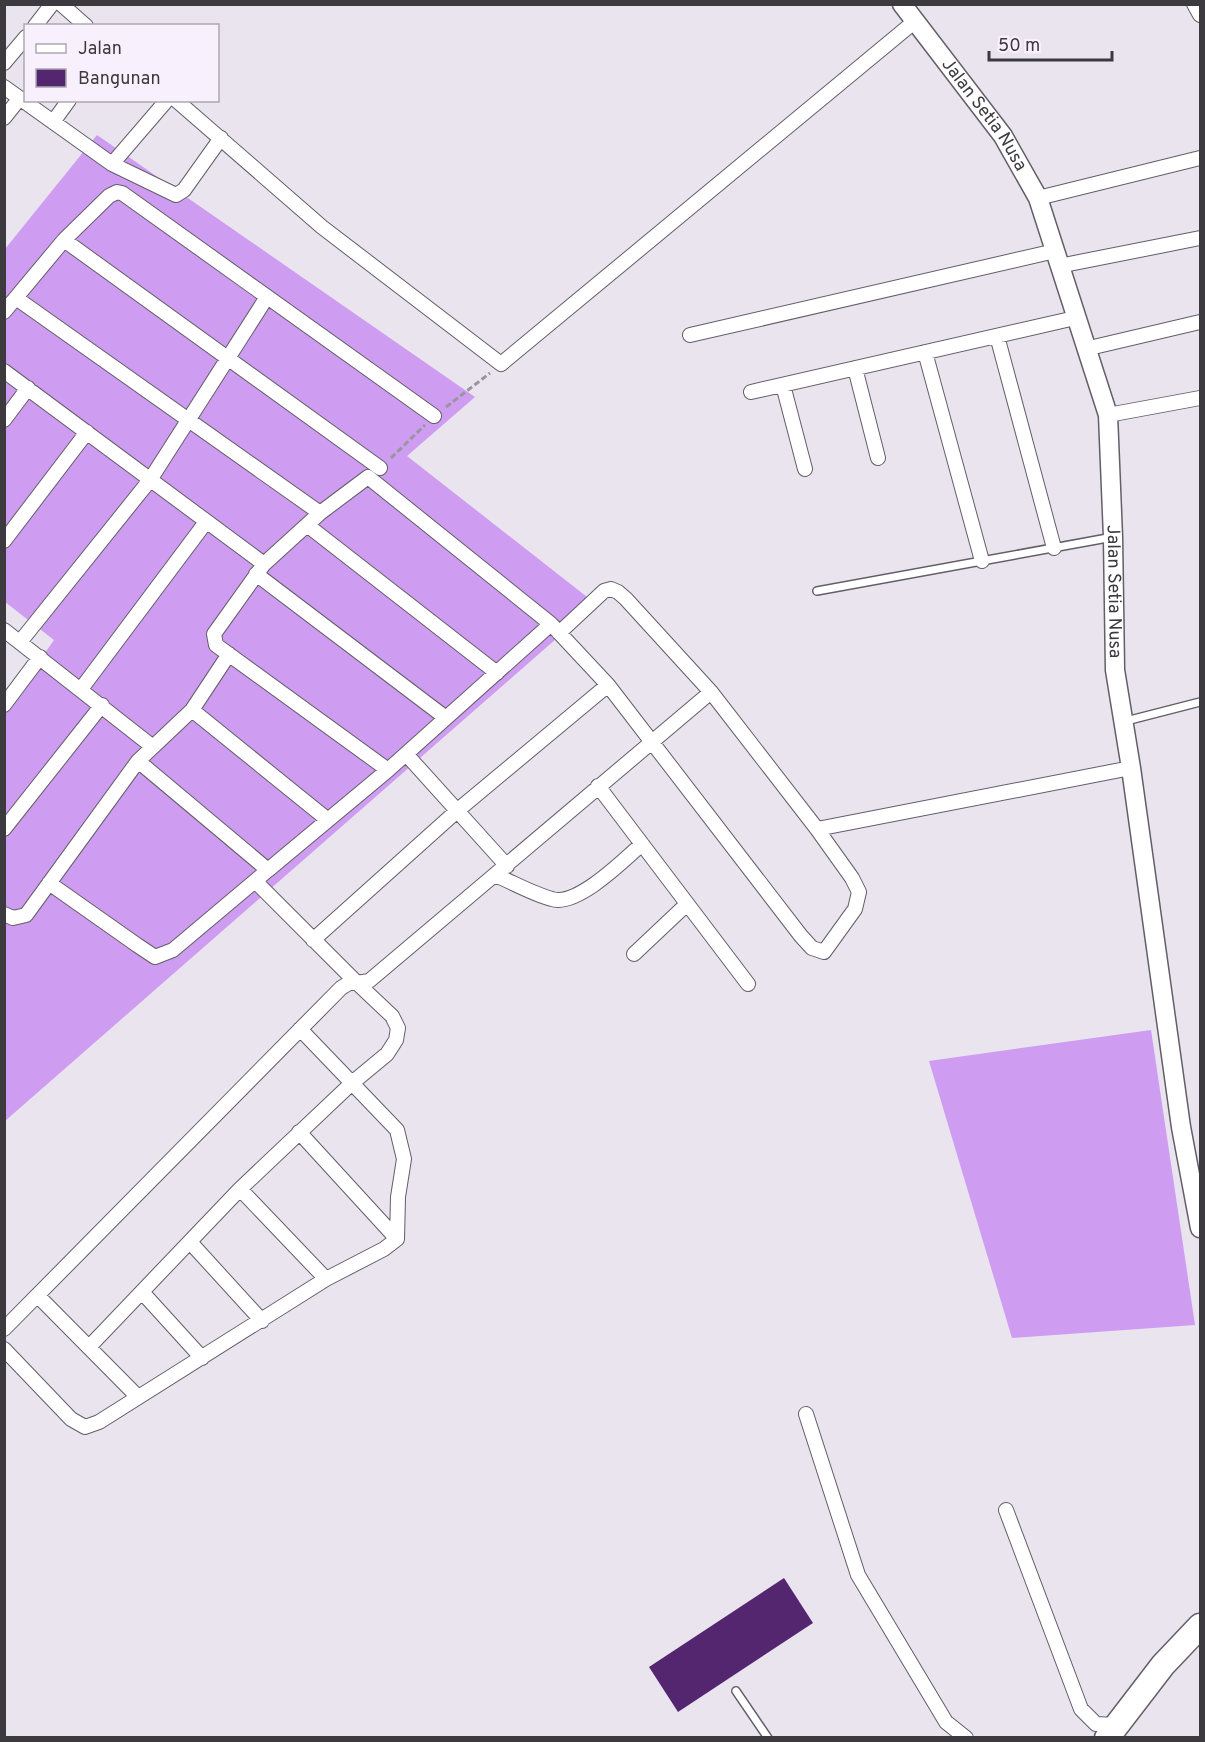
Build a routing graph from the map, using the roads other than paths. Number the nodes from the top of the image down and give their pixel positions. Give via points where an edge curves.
1 (52, 4) edge
2 (61, 4) edge
3 (902, 4) edge
4 (1194, 4) edge
5 (1200, 15) edge
6 (914, 22) junction
7 (37, 24) edge
8 (84, 24) edge
9 (24, 39) edge
10 (4, 63) edge
11 (4, 87) edge
12 (20, 98) junction
13 (24, 101) edge
14 (26, 102) edge
15 (68, 102) edge
16 (165, 102) edge
17 (178, 102) edge
18 (4, 118) edge
19 (53, 122) junction
20 (221, 138) junction
21 (1200, 158) edge
22 (112, 164) junction
23 (1038, 198) junction
24 (1200, 238) edge
25 (64, 240) junction
26 (1057, 258) junction
27 (267, 297) junction
28 (16, 298) junction
29 (4, 312) edge
30 (1076, 318) junction
31 (1200, 322) edge
32 (690, 335) dead end
33 (997, 336) junction
34 (1085, 349) junction
35 (925, 352) junction
36 (229, 359) junction
37 (855, 368) junction
38 (4, 370) edge
39 (783, 385) junction
40 (28, 388) junction
41 (751, 392) dead end
42 (1200, 398) edge
43 (1108, 415) junction
44 (434, 416) road end
45 (4, 420) edge
46 (189, 420) junction
47 (87, 432) junction
48 (878, 458) dead end
49 (380, 468) road end
50 (805, 469) dead end
51 (150, 480) junction
52 (320, 513) junction
53 (206, 522) junction
54 (307, 525) junction
55 (1113, 537) junction
56 (4, 542) edge
57 (1054, 548) junction
58 (982, 561) junction
59 (260, 569) junction
60 (817, 591) dead end
61 (555, 629) junction
62 (4, 630) edge
63 (20, 642) junction
64 (229, 654) junction
65 (40, 657) junction
66 (496, 673) junction
67 (608, 685) junction
68 (81, 688) junction
69 (711, 692) junction
70 (1200, 702) edge
71 (4, 705) edge
72 (102, 705) junction
73 (192, 710) junction
74 (446, 718) junction
75 (1123, 721) junction
76 (653, 742) junction
77 (153, 747) junction
78 (406, 754) junction
79 (138, 761) junction
80 (1131, 768) junction
81 (388, 770) junction
82 (598, 786) junction
83 (458, 810) junction
84 (328, 820) junction
85 (4, 829) edge
86 (817, 829) junction
87 (642, 844) junction
88 (507, 866) junction
89 (268, 870) junction
90 (495, 875) junction
91 (256, 882) junction
92 (50, 883) junction
93 (687, 904) junction
94 (4, 914) edge
95 (313, 940) junction
96 (634, 954) dead end
97 (357, 983) junction
98 (748, 984) dead end
99 (300, 1029) junction
100 (352, 1083) junction
101 (298, 1132) junction
102 (240, 1189) junction
103 (1200, 1228) edge
104 (397, 1239) junction
105 (190, 1242) junction
106 (326, 1280) junction
107 (142, 1292) junction
108 (38, 1296) junction
109 (262, 1321) junction
110 (4, 1329) edge
111 (90, 1346) junction
112 (4, 1349) edge
113 (202, 1358) junction
114 (138, 1397) junction
115 (806, 1414) dead end
116 (1006, 1510) dead end
117 (1200, 1626) edge
118 (736, 1691) dead end
119 (1111, 1731) edge
120 (768, 1737) edge
121 (966, 1737) edge

1 - 7 street
2 - 8 street
3 - 6 street, Jalan Setia Nusa
4 - 5 street
6 - 20 street via 501,364 322,227
6 - 23 street, Jalan Setia Nusa via 1003,136
9 - 10 street
11 - 12 street
12 - 13 street
12 - 18 street
14 - 19 street
15 - 19 street
16 - 22 street
17 - 20 street
19 - 22 street
20 - 22 street via 184,190 176,195
21 - 23 street
23 - 26 street, Jalan Setia Nusa
24 - 26 street
25 - 27 street via 110,196 122,193
25 - 28 street
25 - 36 street
26 - 30 street, Jalan Setia Nusa
26 - 32 street
27 - 36 street
27 - 44 street
28 - 29 street
28 - 46 street
30 - 33 street
30 - 34 street, Jalan Setia Nusa
31 - 34 street
33 - 35 street
33 - 57 street
34 - 43 street, Jalan Setia Nusa
35 - 37 street
35 - 58 street
36 - 46 street
36 - 49 street
37 - 39 street
37 - 48 street
38 - 40 street
39 - 41 street
39 - 50 street
40 - 45 street
40 - 47 street
42 - 43 street
43 - 55 street, Jalan Setia Nusa
46 - 51 street
46 - 52 street
47 - 51 street
47 - 56 street
51 - 53 street
51 - 63 street
52 - 54 street
52 - 61 street via 368,477
53 - 59 street
53 - 68 street
54 - 59 street
54 - 66 street
55 - 57 lane
55 - 75 street, Jalan Setia Nusa via 1115,670
57 - 58 lane
58 - 60 lane
59 - 64 street via 214,634 216,645
59 - 74 street
61 - 66 street
61 - 67 street
61 - 69 street via 604,591 618,592
62 - 63 street
63 - 65 street
64 - 73 street
64 - 81 street
65 - 68 street
65 - 71 street
66 - 74 street
67 - 76 street
67 - 83 street
68 - 72 street
69 - 76 street
69 - 86 street
70 - 75 lane
72 - 77 street
72 - 85 street
73 - 77 street
73 - 84 street
74 - 78 street
75 - 80 street, Jalan Setia Nusa
76 - 82 street
76 - 86 street via 801,936 812,948 824,952 855,909 859,892
77 - 79 street
78 - 81 street
78 - 83 street
79 - 89 street
79 - 92 street
80 - 86 street
80 - 103 street, Jalan Setia Nusa via 1181,1127
81 - 84 street
82 - 87 street
82 - 88 street
83 - 88 street
83 - 95 street
84 - 89 street
87 - 90 street via 596,884 574,896 554,900
87 - 93 street
88 - 90 street
89 - 91 street
90 - 97 street via 369,981
91 - 92 street via 173,950 155,957
91 - 95 street
92 - 94 street via 26,915 13,918
93 - 96 street
93 - 98 street
95 - 97 street
97 - 99 street via 341,987
97 - 100 street via 392,1016 398,1028 387,1054
99 - 100 street
99 - 108 street
100 - 101 street
100 - 104 street via 397,1130 404,1159
101 - 102 street
101 - 104 street
102 - 105 street
102 - 106 street
104 - 106 street
105 - 107 street
105 - 109 street
106 - 109 street
107 - 111 street
107 - 113 street
108 - 110 street
108 - 111 street
109 - 113 street
111 - 114 street
112 - 114 street via 71,1419 85,1427
113 - 114 street
115 - 121 street via 858,1575 946,1722
116 - 119 street via 1081,1709 1096,1725
117 - 119 highway via 1163,1665
118 - 120 lane

